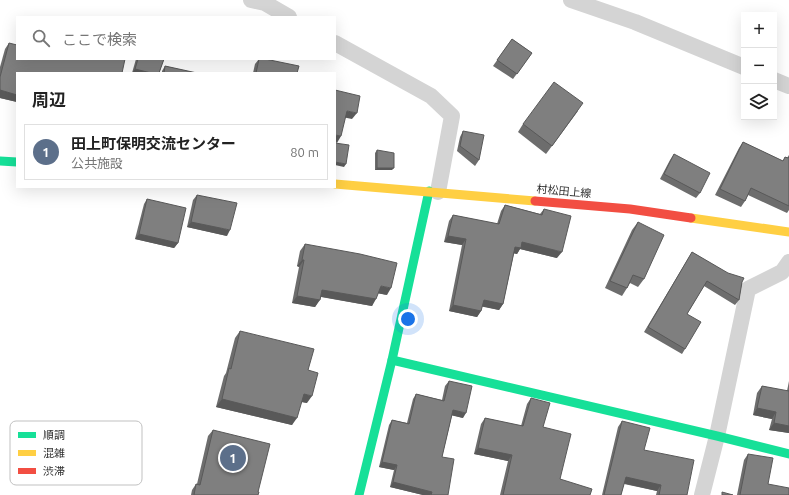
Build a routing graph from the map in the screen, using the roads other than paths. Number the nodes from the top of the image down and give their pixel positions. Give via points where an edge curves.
1 (251, 0) edge
2 (571, 0) edge
3 (287, 16) edge
4 (336, 44) edge
5 (741, 66) edge
6 (777, 81) edge
7 (789, 86) edge
8 (0, 161) edge
9 (16, 162) edge
10 (336, 184) edge
11 (434, 191) junction
12 (789, 232) edge
13 (789, 262) edge
14 (392, 360) junction
15 (717, 436) junction
16 (789, 454) edge
17 (359, 495) edge
18 (702, 495) edge

1 - 3 street via 265,3
2 - 5 street via 635,22
4 - 11 street via 431,96 452,116
6 - 7 street
8 - 9 street
10 - 11 street, 村松田上線
11 - 12 street, 村松田上線 via 630,209
11 - 14 street
13 - 15 street via 782,272 748,289
14 - 15 street
14 - 17 street
15 - 16 street
15 - 18 street

